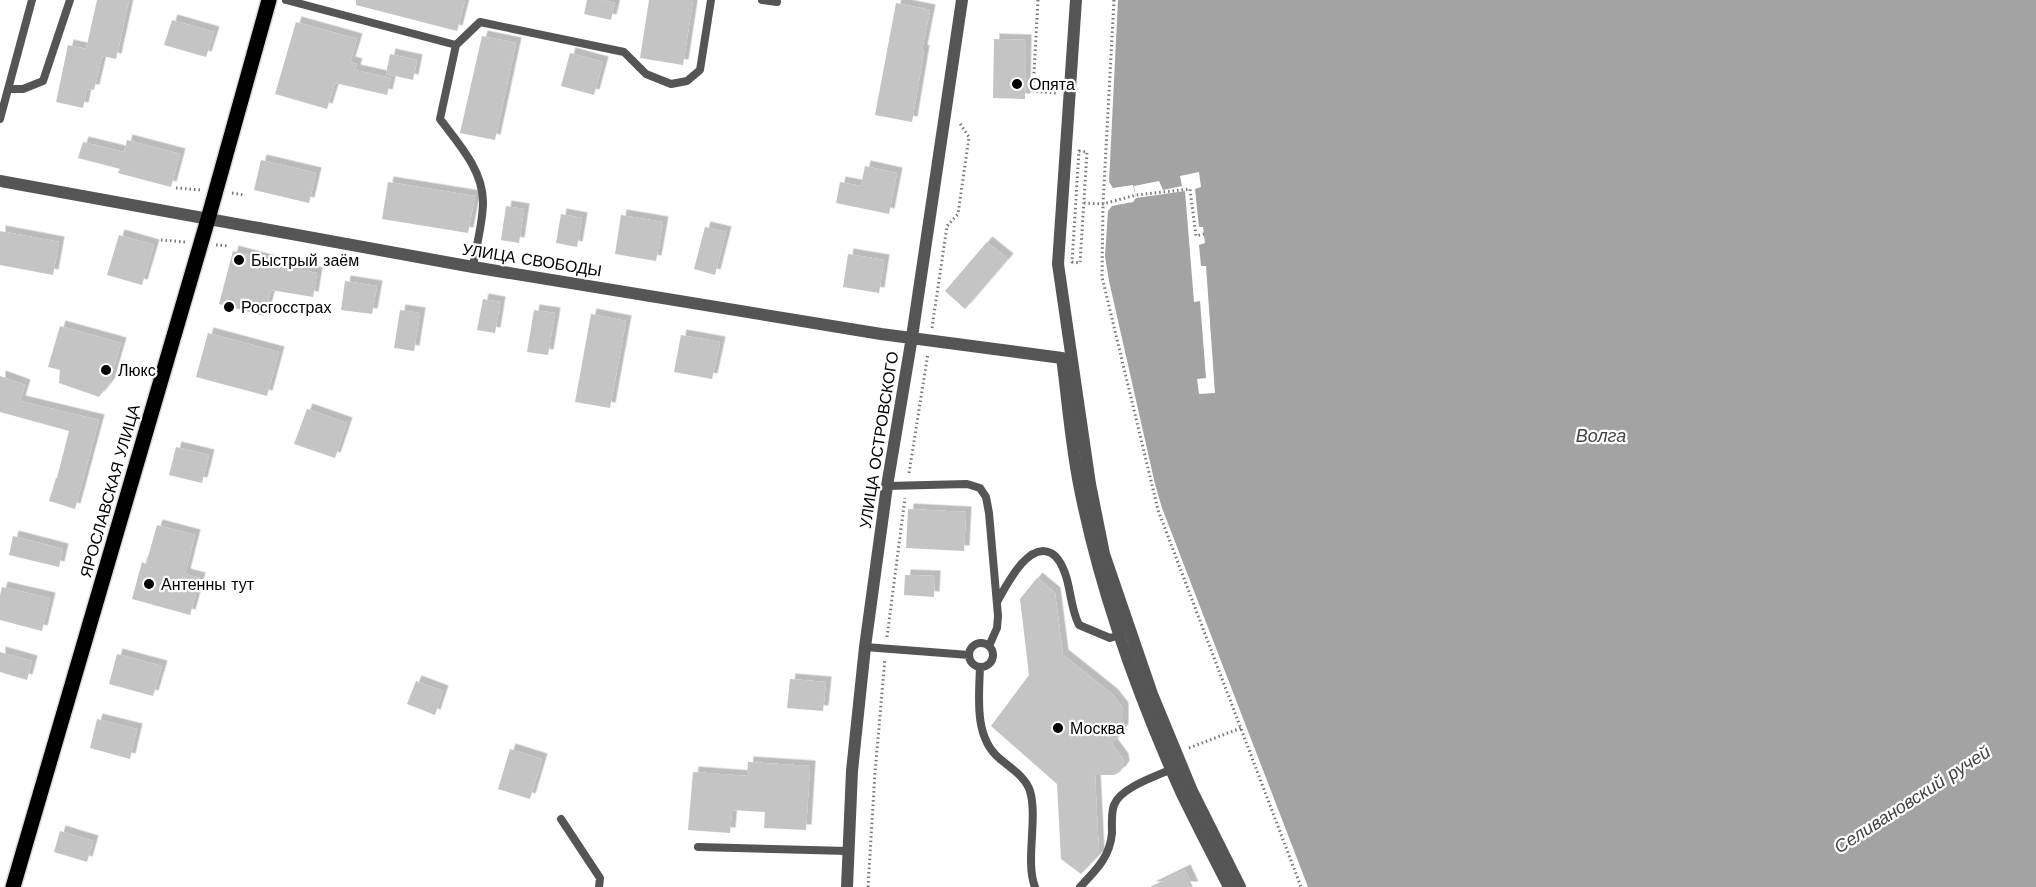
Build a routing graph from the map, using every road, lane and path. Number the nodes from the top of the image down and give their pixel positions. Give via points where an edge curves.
1 (32, 0) edge
2 (70, 0) edge
3 (269, 0) edge
4 (286, 0) edge
5 (711, 0) edge
6 (762, 0) edge
7 (962, 0) edge
8 (1038, 0) edge
9 (1076, 0) edge
10 (1114, 0) edge
11 (777, 2) dead end
12 (456, 45) junction
13 (8, 89) junction
14 (1071, 94) junction
15 (0, 119) edge
16 (1079, 151) dead end
17 (0, 181) edge
18 (1084, 203) junction
19 (1103, 204) junction
20 (208, 219) junction
21 (1204, 234) dead end
22 (1071, 262) dead end
23 (472, 267) junction
24 (912, 337) junction
25 (887, 486) junction
26 (997, 603) junction
27 (1120, 635) junction
28 (989, 646) junction
29 (865, 647) junction
30 (969, 655) junction
31 (980, 667) junction
32 (1241, 728) junction
33 (1177, 754) junction
34 (1172, 769) junction
35 (561, 819) dead end
36 (698, 847) dead end
37 (848, 851) junction
38 (14, 887) edge
39 (599, 887) edge
40 (847, 887) edge
41 (1035, 887) edge
42 (1080, 887) edge
43 (1229, 887) edge
44 (1240, 887) edge
45 (1301, 887) edge

1 - 13 lane
2 - 13 lane via 43,81 23,89
3 - 20 main road, ЯРОСЛАВСКАЯ УЛИЦА
4 - 12 lane
5 - 12 lane via 700,70 687,81 671,84 646,74 624,52 480,22
6 - 11 lane
7 - 24 street, УЛИЦА ОСТРОВСКОГО
8 - 14 path via 1034,91
9 - 14 street
10 - 19 path
12 - 23 lane via 440,119 465,152 479,180 483,201
13 - 15 lane
14 - 33 street via 1058,264 1090,484 1104,554
16 - 18 path via 1087,152
17 - 20 street, УЛИЦА СВОБОДЫ
18 - 19 path
18 - 22 path via 1080,263
19 - 21 path via 1136,195 1190,189 1196,236
19 - 32 path via 1102,277 1158,510
20 - 23 street, УЛИЦА СВОБОДЫ
20 - 38 main road, ЯРОСЛАВСКАЯ УЛИЦА
23 - 24 street, УЛИЦА СВОБОДЫ
24 - 25 street, УЛИЦА ОСТРОВСКОГО
24 - 27 street, УЛИЦА СВОБОДЫ via 1062,358 1079,487 1095,557
25 - 26 lane via 967,484 980,488 989,513
25 - 29 street, УЛИЦА ОСТРОВСКОГО
26 - 27 lane via 1025,559 1036,551 1049,552 1059,559 1066,575 1078,625 1110,638
26 - 28 lane via 997,628
27 - 34 street
28 - 30 lane via 978,643
28 - 31 lane via 992,660
29 - 30 lane
29 - 37 street, УЛИЦА ОСТРОВСКОГО
30 - 31 lane via 972,663
31 - 41 lane via 983,737 1029,789
32 - 33 path
32 - 45 path
33 - 44 street
34 - 42 lane via 1124,792 1114,804 1107,855
34 - 43 street
35 - 39 lane via 600,878
36 - 37 lane
37 - 40 street, УЛИЦА ОСТРОВСКОГО

